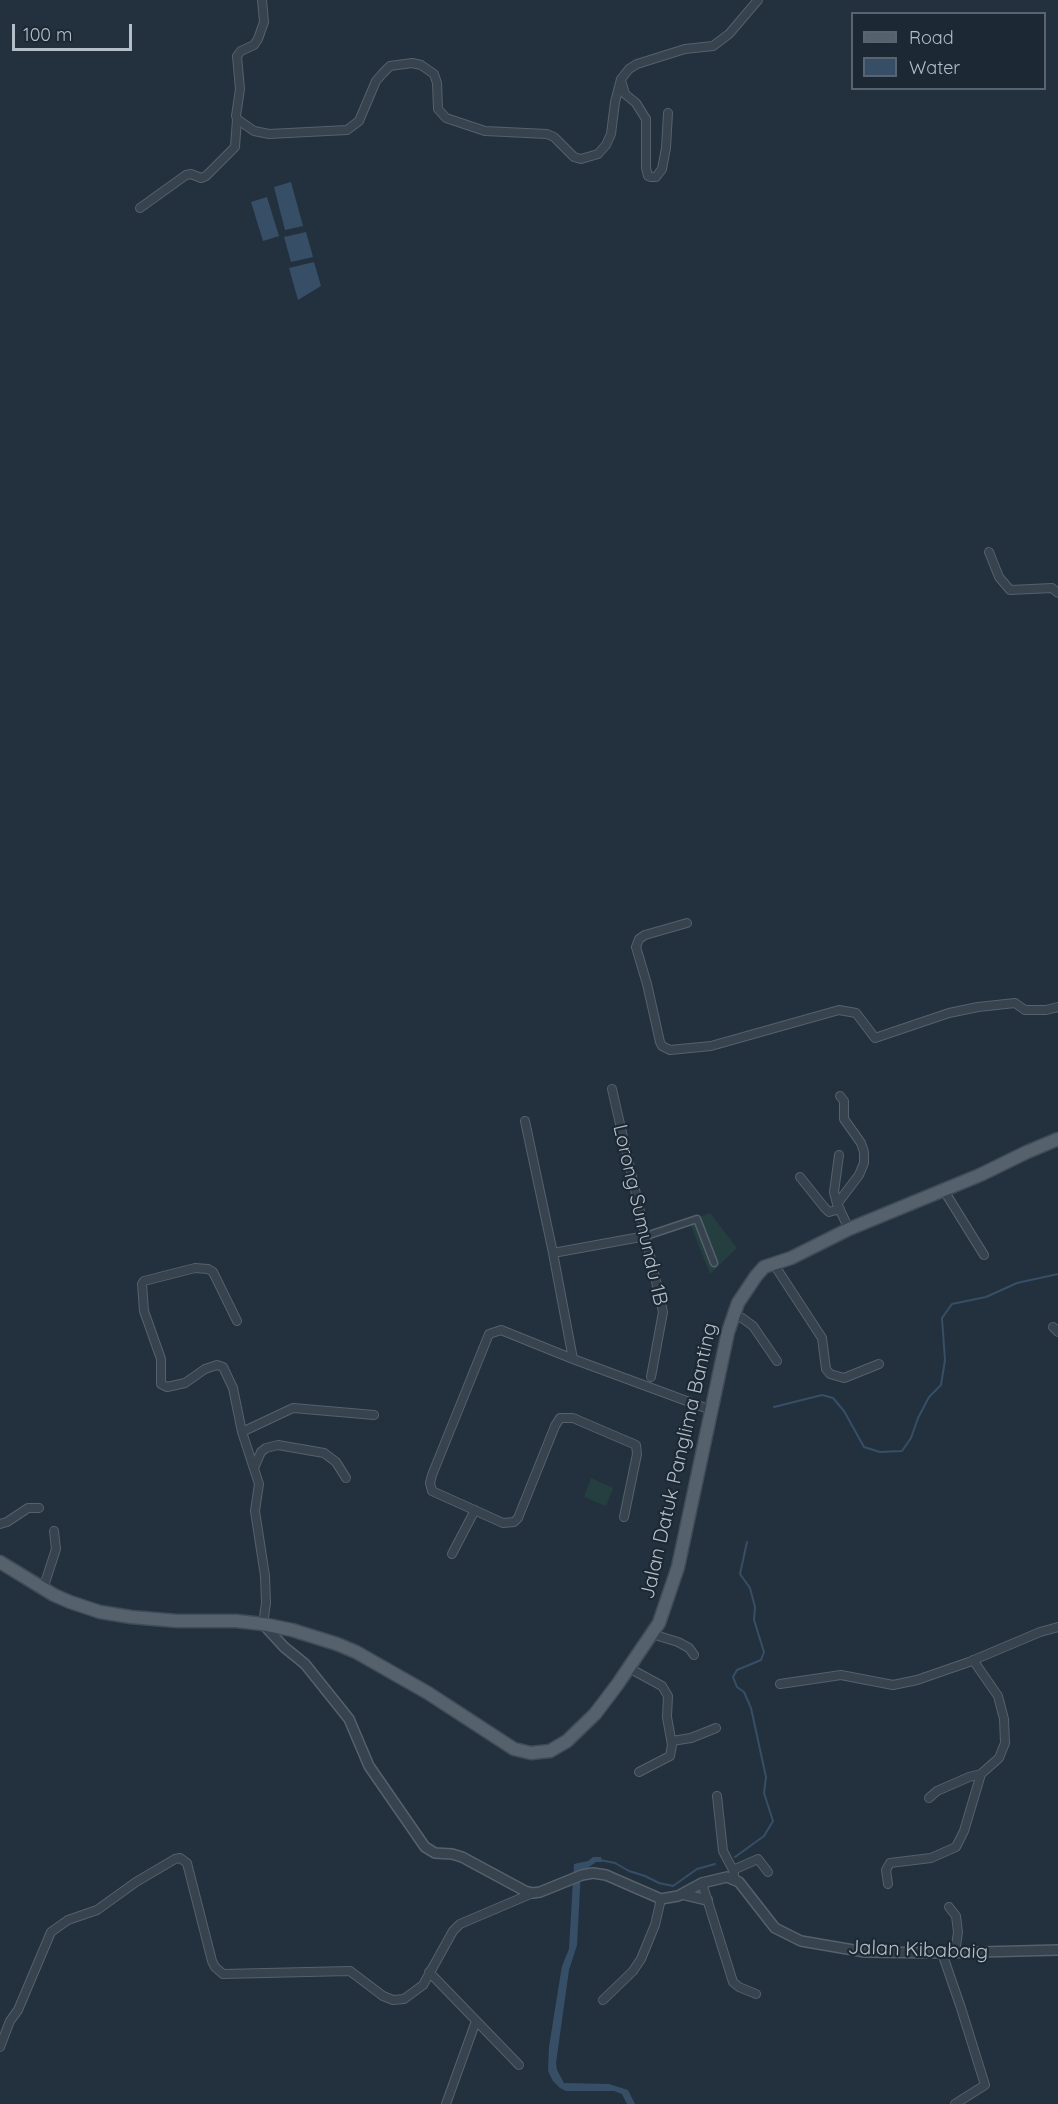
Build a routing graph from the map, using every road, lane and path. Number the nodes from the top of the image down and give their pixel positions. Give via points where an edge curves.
1 (262, 0) edge
2 (758, 0) edge
3 (621, 79) junction
4 (668, 113) dead end
5 (237, 119) junction
6 (140, 208) dead end
7 (989, 552) dead end
8 (1058, 593) edge
9 (687, 923) dead end
10 (1058, 1007) edge
11 (612, 1089) dead end
12 (840, 1095) dead end
13 (525, 1121) dead end
14 (1058, 1139) edge
15 (839, 1155) dead end
16 (800, 1177) dead end
17 (943, 1189) junction
18 (838, 1207) junction
19 (849, 1229) junction
20 (646, 1236) junction
21 (553, 1252) junction
22 (984, 1256) dead end
23 (714, 1263) dead end
24 (773, 1263) junction
25 (733, 1316) junction
26 (237, 1321) dead end
27 (573, 1359) junction
28 (777, 1361) dead end
29 (879, 1364) dead end
30 (651, 1377) dead end
31 (711, 1410) junction
32 (374, 1415) dead end
33 (242, 1432) junction
34 (254, 1468) junction
35 (346, 1478) dead end
36 (39, 1508) dead end
37 (475, 1510) junction
38 (624, 1517) dead end
39 (0, 1524) edge
40 (54, 1531) dead end
41 (452, 1554) dead end
42 (0, 1562) edge
43 (43, 1588) junction
44 (263, 1624) junction
45 (1058, 1627) edge
46 (652, 1634) junction
47 (694, 1655) dead end
48 (974, 1659) junction
49 (629, 1668) junction
50 (780, 1684) dead end
51 (716, 1728) dead end
52 (672, 1741) junction
53 (639, 1772) dead end
54 (981, 1774) junction
55 (717, 1796) dead end
56 (929, 1798) dead end
57 (768, 1872) dead end
58 (734, 1875) junction
59 (702, 1883) junction
60 (888, 1884) dead end
61 (533, 1893) junction
62 (682, 1894) junction
63 (661, 1899) junction
64 (707, 1900) junction
65 (949, 1907) dead end
66 (1058, 1950) edge
67 (942, 1953) junction
68 (955, 1953) junction
69 (429, 1972) junction
70 (756, 1994) dead end
71 (603, 2000) dead end
72 (476, 2021) junction
73 (0, 2047) edge
74 (519, 2065) dead end
75 (446, 2104) edge
76 (955, 2104) edge

1 - 5 street via 264,22 258,39 237,56
2 - 3 street via 720,42 637,64
3 - 4 street via 625,94 646,119 645,168 651,177 662,169
3 - 5 street via 611,134 602,150 585,159 574,157 547,134 486,131 446,118 438,109 434,74 412,63 390,66 383,73 359,121 347,130 269,134 254,131
5 - 6 street via 235,147 206,176 183,177
7 - 8 street via 999,577 1010,590 1052,588
9 - 10 street via 645,935 636,947 660,1042 670,1050 711,1046 839,1010 856,1013 875,1038 978,1007 1015,1003 1025,1010
11 - 20 street, Lorong Sumundu 1B
12 - 18 street via 844,1119 861,1143 864,1163
13 - 21 street
14 - 17 main road, Jalan Datuk Panglima Banting
15 - 18 street via 834,1192
16 - 18 street via 829,1212
17 - 19 main road, Jalan Datuk Panglima Banting
17 - 22 street
18 - 19 street
19 - 24 main road, Jalan Datuk Panglima Banting
20 - 21 street
20 - 23 street via 697,1219
20 - 30 street, Lorong Sumundu 1B via 663,1311
21 - 27 street
24 - 25 main road, Jalan Datuk Panglima Banting via 764,1267 745,1290
24 - 29 street via 822,1338 830,1374 844,1378
25 - 28 street via 753,1326
25 - 31 main road, Jalan Datuk Panglima Banting
26 - 33 street via 208,1269 195,1268 142,1284 144,1311 161,1359 161,1384 175,1387 213,1366 223,1367 233,1388
27 - 31 street
27 - 37 street via 501,1330 489,1334 430,1483 432,1491
31 - 46 main road, Jalan Datuk Panglima Banting via 678,1567 668,1602
32 - 33 street via 293,1408
33 - 34 street
34 - 35 street via 261,1452 278,1445 324,1453 336,1462
34 - 44 street via 259,1489 255,1510 265,1583
36 - 39 street via 28,1509
37 - 38 street via 503,1523 514,1522 555,1426 560,1418 573,1418 636,1445
37 - 41 street
40 - 43 street via 56,1549
42 - 43 main road, Jalan Datuk Panglima Banting
43 - 44 main road, Jalan Datuk Panglima Banting via 77,1605 117,1616
44 - 49 main road, Jalan Datuk Panglima Banting via 312,1635 356,1652 514,1749 531,1753 557,1748 578,1732
44 - 61 street via 304,1664 349,1719 369,1766 425,1847 435,1853 462,1857
45 - 48 street
46 - 47 street via 678,1642
46 - 49 main road, Jalan Datuk Panglima Banting
48 - 50 street via 893,1685 841,1675
48 - 54 street via 999,1696 1004,1719 1005,1743 999,1758
49 - 52 street via 667,1692
51 - 52 street
52 - 53 street via 670,1756
54 - 56 street via 937,1791
54 - 60 street via 956,1848 931,1858 890,1863 886,1870
55 - 58 street via 723,1851
57 - 58 street via 758,1859
58 - 59 street
58 - 67 street, Jalan Kibabaig via 775,1928 801,1941 857,1952
59 - 62 street
59 - 64 street
61 - 63 street via 593,1873
61 - 69 street via 460,1924
62 - 63 street
62 - 64 street
63 - 71 street via 641,1959
64 - 70 street via 733,1982
65 - 68 street via 956,1916
66 - 68 street, Jalan Kibabaig
67 - 68 street, Jalan Kibabaig
67 - 76 street via 985,2085
69 - 72 street
69 - 73 street via 423,1985 404,2000 383,1996 350,1971 223,1974 212,1960 187,1863 180,1858 136,1882 104,1906 63,1922 51,1932
72 - 74 street
72 - 75 street

